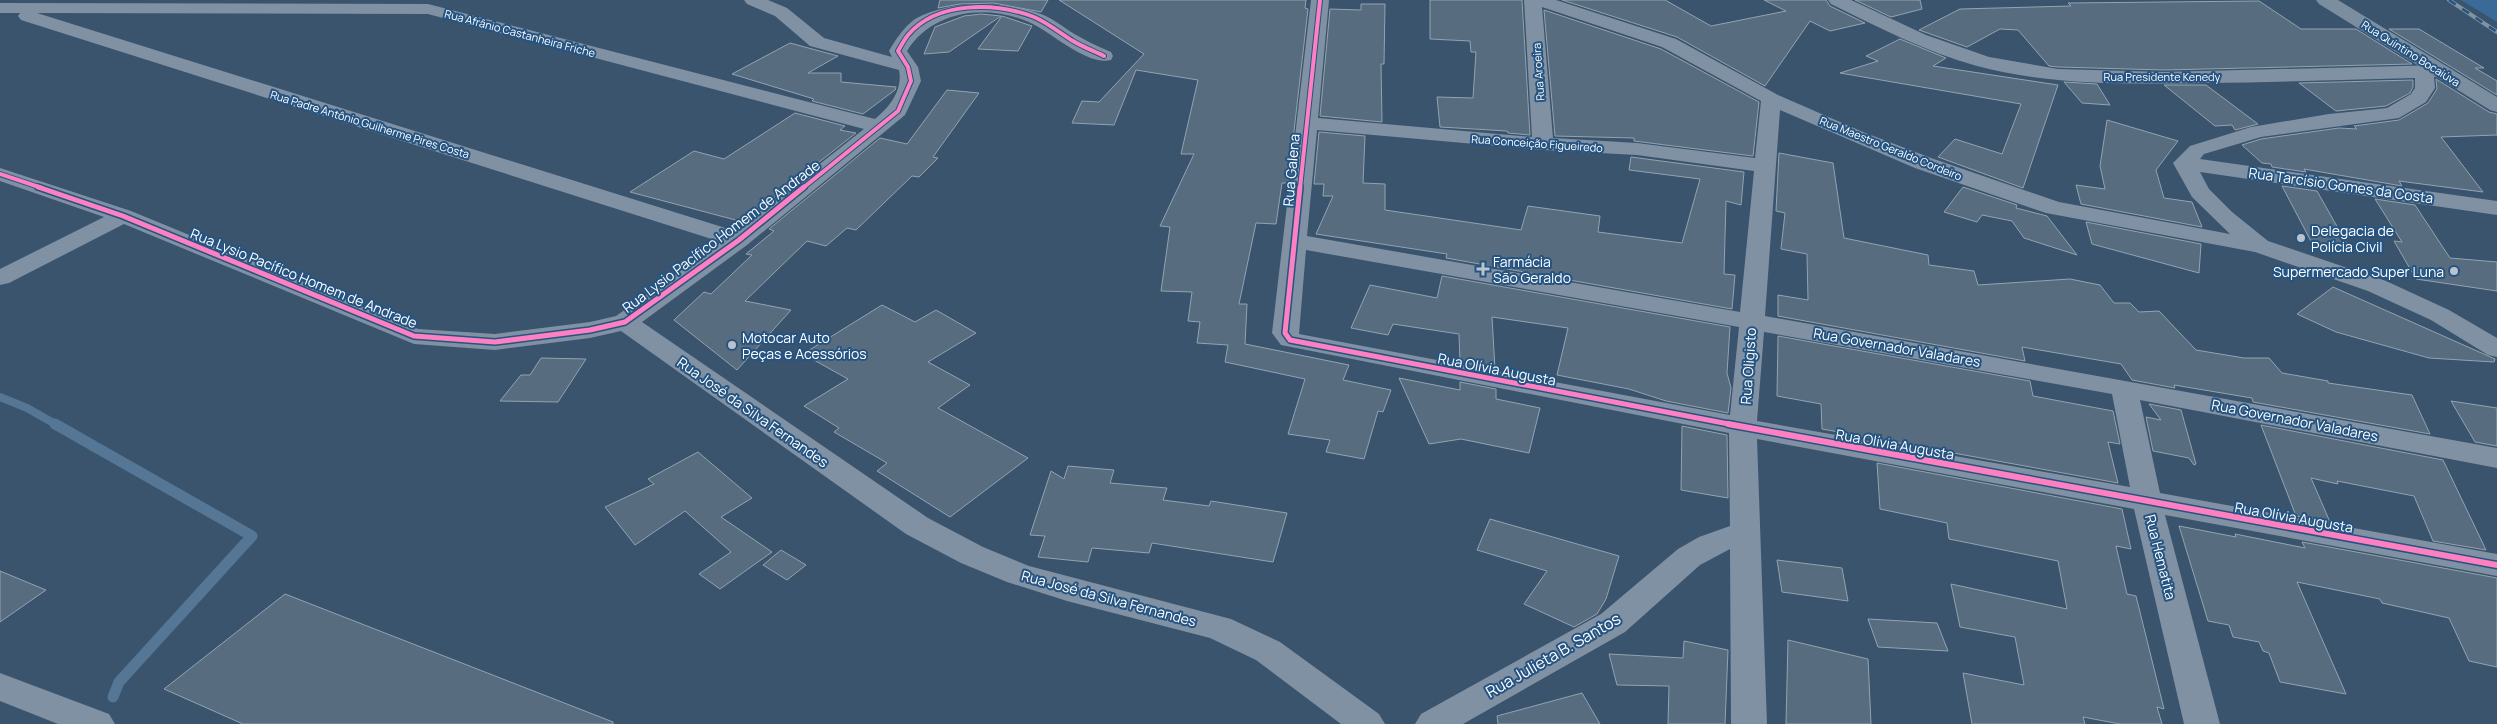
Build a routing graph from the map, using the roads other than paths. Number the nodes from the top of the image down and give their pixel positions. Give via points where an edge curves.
1 (174, 0) edge
2 (753, 0) edge
3 (1320, 0) edge
4 (1533, 0) edge
5 (1538, 0) edge
6 (1837, 0) edge
7 (2325, 0) edge
8 (0, 8) edge
9 (154, 9) junction
10 (1104, 56) dead end
11 (908, 67) junction
12 (2432, 72) junction
13 (1771, 99) junction
14 (2497, 106) edge
15 (1306, 123) junction
16 (880, 127) junction
17 (1544, 144) junction
18 (2184, 163) junction
19 (1767, 166) junction
20 (0, 174) edge
21 (2497, 208) edge
22 (123, 216) junction
23 (739, 240) junction
24 (1296, 241) junction
25 (2260, 246) junction
26 (0, 278) edge
27 (1751, 321) junction
28 (625, 322) junction
29 (1290, 340) joint
30 (2497, 349) edge
31 (2124, 388) junction
32 (1744, 428) junction
33 (2497, 458) edge
34 (2147, 501) junction
35 (1744, 532) junction
36 (2497, 565) edge
37 (0, 687) edge
38 (97, 724) edge
39 (1367, 724) edge
40 (1433, 724) edge
41 (1749, 724) edge
42 (2202, 724) edge

1 - 9 street
2 - 11 street via 781,12 818,42
3 - 15 street, Rua Galena
4 - 17 street, Rua Aroeira
5 - 13 street, Rua Maestro Geraldo Cordeiro via 1669,43
6 - 12 street, Rua Presidente Kenedy via 1916,38 1958,54 2004,67 2043,73 2130,78
7 - 12 main road, Rua Quintino Bocaiúva
8 - 9 street, Rua Afrânio Castanheira Friche
8 - 23 street, Rua Padre Antônio Guilherme Pires Costa
9 - 16 street, Rua Afrânio Castanheira Friche via 428,9
10 - 11 street, Rua Lysio Pacífico Homem de Andrade via 1036,18 980,6 940,14 915,27 898,52
11 - 16 street, Rua Lysio Pacífico Homem de Andrade via 910,81 898,111
12 - 14 main road, Rua Quintino Bocaiúva
12 - 18 street via 2419,98 2392,114 2258,131 2197,150
13 - 19 street, Rua Oligisto
13 - 25 street, Rua Maestro Geraldo Cordeiro via 1923,164 2054,208
15 - 17 street, Rua Conceição Figueiredo
15 - 24 street, Rua Galena
16 - 23 street, Rua Lysio Pacífico Homem de Andrade
17 - 19 street, Rua Conceição Figueiredo via 1637,150
18 - 21 street, Rua Tarcísio Gomes da Costa
18 - 25 street via 2200,192 2224,217
19 - 27 street, Rua Oligisto
20 - 22 street, Rua Lysio Pacífico Homem de Andrade
22 - 26 street
22 - 28 street, Rua Lysio Pacífico Homem de Andrade via 414,336 495,342 590,330
23 - 28 street, Rua Lysio Pacífico Homem de Andrade
24 - 27 street, Rua Governador Valadares
24 - 29 street, Rua Galena via 1285,333
25 - 30 street via 2377,286 2447,319
27 - 31 street, Rua Governador Valadares
27 - 32 street, Rua Oligisto
28 - 39 street, Rua José da Silva Fernandes via 917,526 972,555 1018,574 1219,628 1268,651
29 - 32 street, Rua Olívia Augusta
31 - 33 street, Rua Governador Valadares
31 - 34 street, Rua Hematita
32 - 34 street, Rua Olívia Augusta
32 - 35 street, Rua Oligisto
34 - 36 street, Rua Olívia Augusta
34 - 42 street, Rua Hematita
35 - 40 street, Rua Julieta B. Santos via 1689,557 1613,623
35 - 41 street, Rua Oligisto
37 - 38 street

